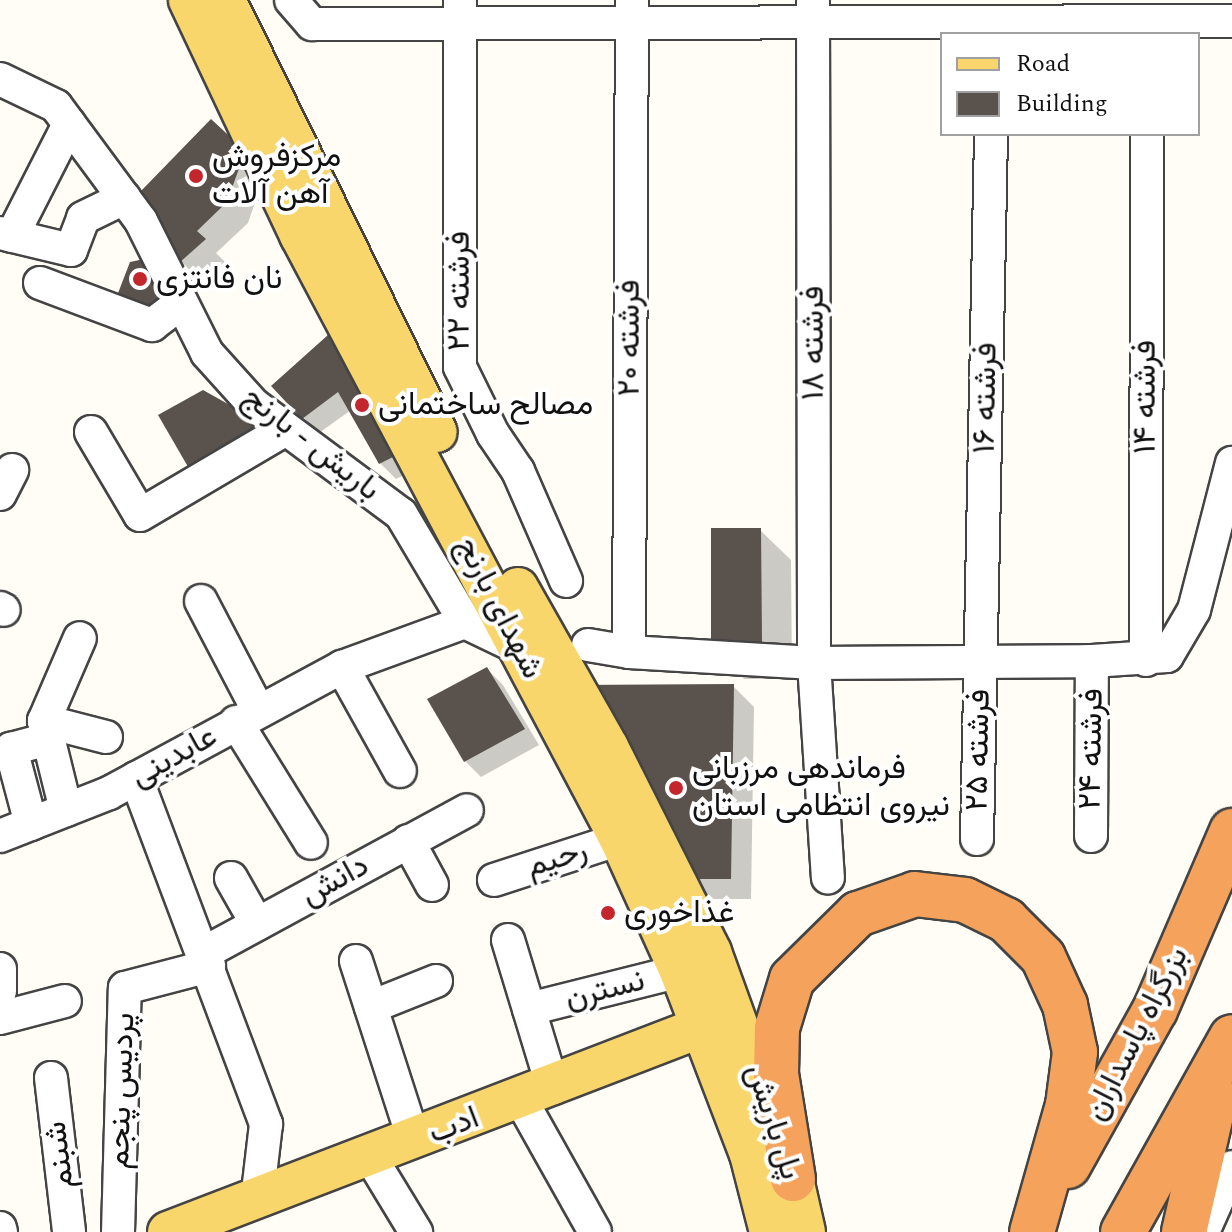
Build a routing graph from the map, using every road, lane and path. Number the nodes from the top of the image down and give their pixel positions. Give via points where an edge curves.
1 (189, 0) edge
2 (225, 0) edge
3 (291, 0) edge
4 (813, 11) edge
5 (460, 12) edge
6 (631, 12) edge
7 (1147, 18) edge
8 (993, 19) edge
9 (1232, 21) edge
10 (0, 79) edge
11 (69, 124) junction
12 (991, 136) edge
13 (1147, 136) edge
14 (124, 198) junction
15 (6, 234) edge
16 (40, 283) dead end
17 (181, 303) junction
18 (286, 429) junction
19 (91, 432) dead end
20 (1232, 463) edge
21 (566, 581) dead end
22 (201, 601) dead end
23 (465, 622) junction
24 (80, 638) dead end
25 (588, 645) dead end
26 (519, 648) junction
27 (629, 652) junction
28 (1146, 660) junction
29 (1092, 661) junction
30 (980, 662) junction
31 (814, 663) junction
32 (342, 667) junction
33 (247, 716) junction
34 (46, 730) junction
35 (106, 737) dead end
36 (400, 771) dead end
37 (136, 778) junction
38 (66, 810) junction
39 (467, 810) dead end
40 (31, 824) junction
41 (1232, 831) edge
42 (0, 836) edge
43 (1091, 836) dead end
44 (620, 839) junction
45 (977, 839) dead end
46 (408, 841) junction
47 (311, 843) dead end
48 (231, 878) dead end
49 (828, 878) dead end
50 (494, 880) dead end
51 (432, 885) dead end
52 (257, 924) junction
53 (508, 940) dead end
54 (206, 960) junction
55 (356, 961) dead end
56 (0, 969) edge
57 (680, 971) junction
58 (436, 981) dead end
59 (0, 991) edge
60 (65, 1001) dead end
61 (371, 1007) junction
62 (529, 1009) junction
63 (0, 1018) edge
64 (719, 1021) junction
65 (1230, 1042) edge
66 (51, 1078) dead end
67 (537, 1094) junction
68 (414, 1141) junction
69 (371, 1158) junction
70 (1232, 1167) edge
71 (793, 1179) junction
72 (244, 1214) edge
73 (69, 1232) edge
74 (118, 1232) edge
75 (168, 1232) edge
76 (416, 1232) edge
77 (595, 1232) edge
78 (770, 1232) edge
79 (805, 1232) edge
80 (1032, 1232) edge
81 (1123, 1232) edge
82 (1184, 1232) edge
83 (1203, 1232) edge

1 - 26 main road, شهدای بارنج via 300,235
2 - 64 main road, شهدای بارنج via 450,458 593,720
3 - 5 street via 312,24
4 - 6 street
4 - 8 street
4 - 31 street, ۱۸ فرشته
5 - 6 street
5 - 21 street, ۲۲ فرشته via 460,367 518,471
6 - 27 street, ۲۰ فرشته
7 - 8 street
7 - 9 street
10 - 11 street, باریش - بارنج via 56,106
11 - 14 street, باریش - بارنج
11 - 15 street
12 - 30 street, ۱۶ فرشته
13 - 28 street, ۱۴ فرشته
14 - 15 street via 83,218 71,250
14 - 17 street, باریش - بارنج
16 - 17 street via 152,325
17 - 18 street, باریش - بارنج via 207,353 254,405
18 - 19 street via 140,515
18 - 23 street, باریش - بارنج via 401,514
20 - 28 street via 1194,610 1167,656
22 - 33 street
23 - 26 street
23 - 32 street, عابدینی
24 - 34 street
25 - 27 street
26 - 44 main road, شهدای بارنج
27 - 31 street
28 - 29 street
29 - 30 street
29 - 43 street, فرشته ۲۴
30 - 31 street
30 - 45 street, ۲۵ فرشته
31 - 49 street, ۱۸ فرشته
32 - 33 street, عابدینی
32 - 36 street
33 - 37 street, عابدینی
33 - 47 street
34 - 35 street
34 - 38 street
34 - 40 street via 11,749
37 - 38 street, عابدینی
37 - 54 street
38 - 40 street, عابدینی
39 - 46 street, دانش
40 - 42 street, عابدینی
41 - 80 highway, بزرگراه پاسداران via 1155,1010
44 - 50 street, رحیم
44 - 57 main road, شهدای بارنج
46 - 51 street
46 - 52 street, دانش
48 - 52 street
52 - 54 street, دانش
53 - 62 street
54 - 72 street via 266,1124
54 - 74 street, پردیس پنجم via 125,988
55 - 61 street
56 - 59 street
57 - 62 street, نسترن
57 - 64 main road, شهدای بارنج
58 - 61 street
60 - 63 street
61 - 68 street
62 - 67 street
64 - 67 main road, ادب
64 - 71 main road, پل باریش
64 - 78 main road, شهدای بارنج
65 - 81 highway
65 - 82 highway
66 - 73 street, شبنم
67 - 68 main road, ادب
67 - 77 street
68 - 69 main road, ادب
69 - 72 main road, ادب
69 - 76 street
70 - 83 street
71 - 79 main road, پل باریش
71 - 80 highway via 776,1074 777,1028 792,979 858,914 915,894 965,900 1006,920 1043,957 1069,1021 1075,1052 1068,1105
72 - 75 main road, ادب

